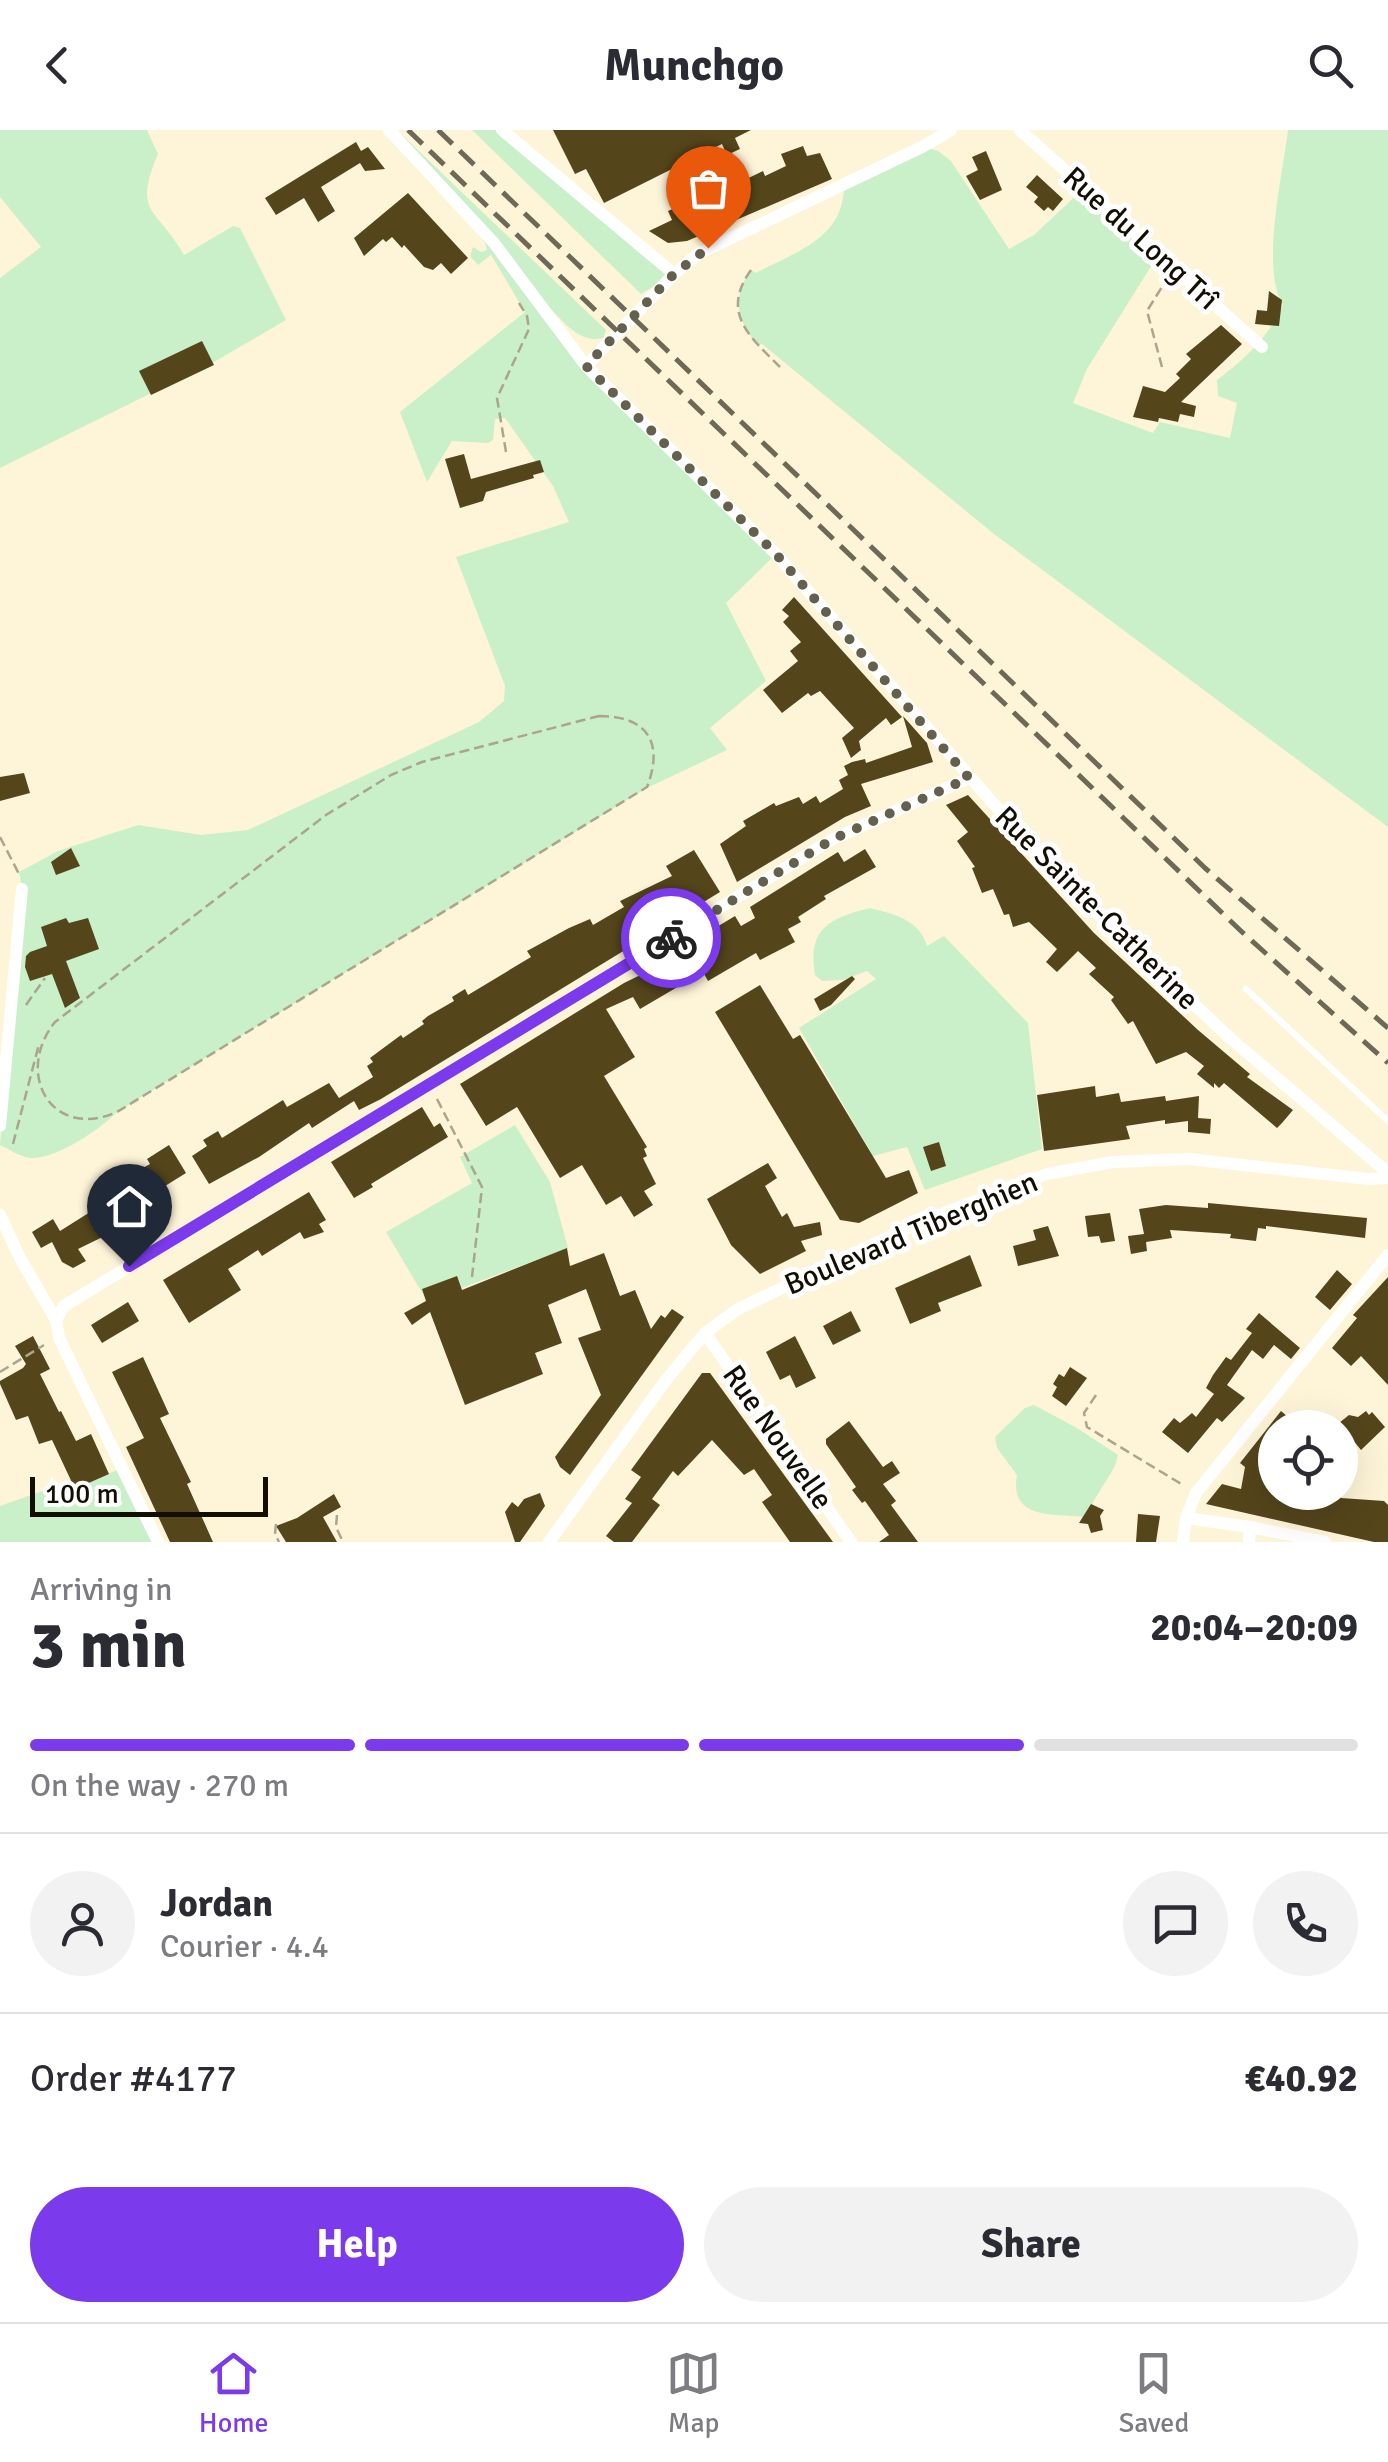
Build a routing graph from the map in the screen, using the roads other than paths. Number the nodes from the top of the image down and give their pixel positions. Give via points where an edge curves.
1 (389, 130) edge
2 (502, 130) edge
3 (951, 130) edge
4 (1020, 130) edge
5 (674, 274) junction
6 (1262, 347) dead end
7 (586, 366) junction
8 (969, 778) junction
9 (22, 889) road end
10 (1246, 989) dead end
11 (1388, 1121) edge
12 (0, 1126) edge
13 (1388, 1176) edge
14 (0, 1215) edge
15 (1388, 1255) edge
16 (57, 1329) junction
17 (705, 1333) junction
18 (1186, 1518) junction
19 (1250, 1527) junction
20 (158, 1542) edge
21 (549, 1542) edge
22 (851, 1542) edge
23 (1183, 1542) edge
24 (1249, 1542) edge
25 (1325, 1542) edge

1 - 7 street, Rue Sainte-Catherine via 494,244
2 - 5 street
3 - 5 street via 708,248
4 - 6 street, Rue du Long Trî
5 - 7 street
7 - 8 street, Rue Sainte-Catherine via 776,554
8 - 13 street, Rue Sainte-Catherine via 1107,925
8 - 16 street via 833,839 64,1306
9 - 12 street
10 - 11 lane
13 - 17 street, Boulevard Tiberghien via 1190,1159 1060,1170 850,1254
14 - 16 street
15 - 18 street via 1196,1493
16 - 20 street
17 - 21 street, Boulevard Tiberghien
17 - 22 street, Rue Nouvelle
18 - 19 street
18 - 23 street
19 - 24 street
19 - 25 street

